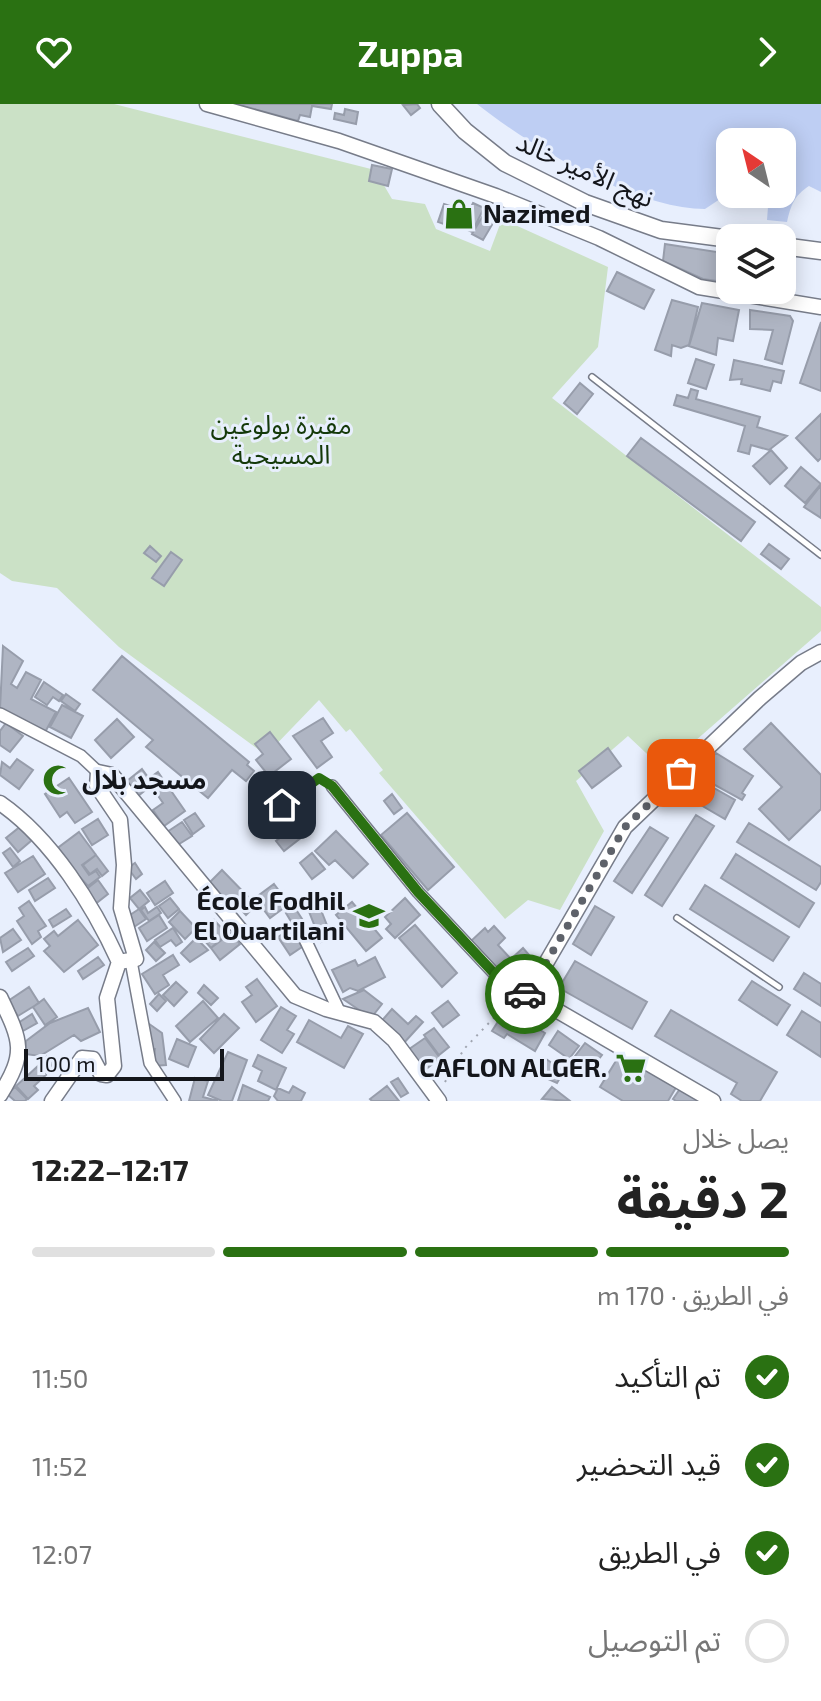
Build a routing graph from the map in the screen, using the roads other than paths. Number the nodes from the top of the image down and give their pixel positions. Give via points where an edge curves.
1 (207, 104) edge
2 (440, 104) edge
3 (716, 237) edge
4 (796, 248) edge
5 (821, 251) edge
6 (821, 307) edge
7 (592, 377) dead end
8 (821, 555) edge
9 (821, 652) edge
10 (0, 714) edge
11 (98, 772) junction
12 (332, 786) joint
13 (254, 789) dead end
14 (0, 803) edge
15 (677, 918) dead end
16 (302, 933) dead end
17 (125, 962) junction
18 (779, 987) dead end
19 (524, 994) junction
20 (0, 997) edge
21 (340, 1013) junction
22 (0, 1095) edge
23 (437, 1099) edge
24 (52, 1101) edge
25 (175, 1101) edge
26 (713, 1101) edge

1 - 6 street via 339,141 496,196 699,287
2 - 3 main road, نهج الأمير خالد via 505,163 585,203 661,230
4 - 5 main road
7 - 8 lane
9 - 19 street via 760,698 625,827
10 - 11 street via 70,750
11 - 17 street via 97,786 120,820 121,908 136,959
11 - 21 street via 112,775 140,806 295,996
12 - 13 lane via 319,778 282,805
12 - 19 street via 418,892
14 - 17 street via 37,833
15 - 18 lane
16 - 21 street
17 - 24 street via 107,998 114,1066 101,1074 93,1059 82,1058
17 - 25 street via 150,1063
19 - 26 street
20 - 22 street via 21,1046 17,1068
21 - 23 street via 374,1022 394,1040

